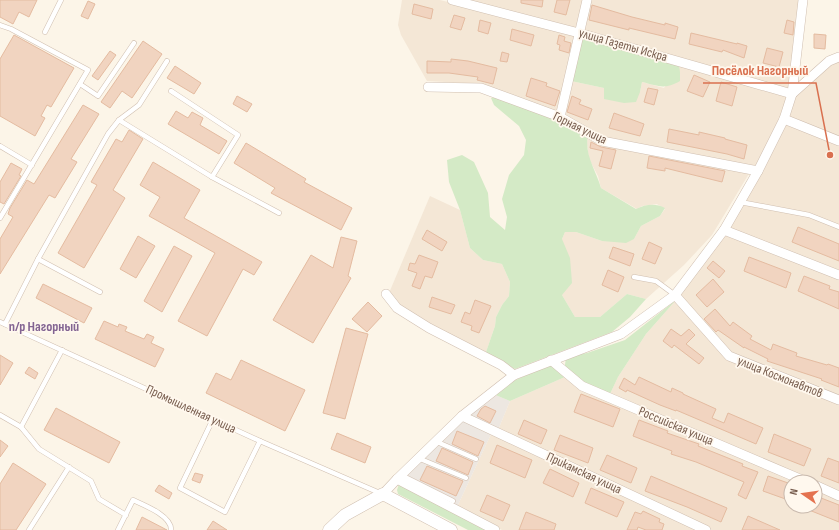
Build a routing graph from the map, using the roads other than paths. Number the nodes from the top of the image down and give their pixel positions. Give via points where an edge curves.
1 (61, 0) edge
2 (452, 0) edge
3 (587, 0) edge
4 (803, 0) edge
5 (0, 25) edge
6 (45, 32) dead end
7 (579, 33) junction
8 (134, 43) dead end
9 (839, 57) edge
10 (167, 61) dead end
11 (80, 84) junction
12 (428, 87) dead end
13 (171, 91) dead end
14 (792, 94) junction
15 (560, 117) junction
16 (784, 119) junction
17 (119, 120) junction
18 (839, 141) edge
19 (0, 146) edge
20 (32, 165) junction
21 (758, 171) junction
22 (212, 177) junction
23 (740, 202) junction
24 (279, 213) dead end
25 (0, 218) edge
26 (839, 226) edge
27 (724, 230) junction
28 (38, 259) junction
29 (839, 275) edge
30 (634, 277) dead end
31 (100, 292) dead end
32 (386, 294) dead end
33 (675, 295) junction
34 (2, 323) edge
35 (62, 350) junction
36 (551, 360) junction
37 (514, 375) junction
38 (839, 400) edge
39 (0, 415) edge
40 (462, 416) junction
41 (213, 419) junction
42 (21, 427) junction
43 (260, 441) junction
44 (435, 441) junction
45 (418, 458) junction
46 (476, 459) dead end
47 (69, 468) junction
48 (788, 474) edge
49 (399, 477) junction
50 (466, 478) dead end
51 (823, 489) edge
52 (383, 494) junction
53 (839, 496) edge
54 (453, 501) dead end
55 (126, 514) junction
56 (29, 530) edge
57 (118, 530) edge
58 (171, 530) edge
59 (329, 530) edge
60 (451, 530) edge
61 (495, 530) edge
62 (706, 530) edge

1 - 6 lane
2 - 7 street, улица Газеты Искра
3 - 7 street
4 - 14 street
5 - 11 lane via 88,70
7 - 14 street, улица Газеты Искра
7 - 15 street
8 - 11 lane via 98,96
9 - 14 street via 829,61
10 - 17 lane via 139,105
11 - 20 lane
12 - 15 street, Горная улица via 482,88
13 - 22 lane via 238,135
14 - 16 street
15 - 21 street, Горная улица via 602,142
16 - 18 street
16 - 21 street
17 - 22 lane
17 - 28 lane via 108,134
19 - 20 lane
20 - 25 lane
21 - 23 street
22 - 24 lane
23 - 26 lane via 808,215
23 - 27 street
27 - 29 street
27 - 33 street
28 - 31 lane
28 - 34 lane
30 - 33 lane via 656,281
32 - 37 street via 397,308 429,328 501,365
33 - 36 street via 622,334
33 - 38 street, улица Космонавтов via 729,356
34 - 35 lane, Промышленная улица
35 - 41 lane, Промышленная улица
35 - 42 lane
36 - 37 street
36 - 48 street, Российская улица via 582,386
37 - 40 street
39 - 42 lane
40 - 44 street
40 - 62 street, Прикамская улица
41 - 43 lane, Промышленная улица
41 - 43 lane via 180,488 225,512
42 - 47 lane via 40,449
43 - 52 lane, Промышленная улица
44 - 45 street
44 - 46 lane
45 - 49 street
45 - 50 lane
47 - 55 lane via 91,481 99,499
47 - 56 lane
49 - 52 street
49 - 54 lane
49 - 61 street
51 - 53 street
52 - 59 street via 344,515
52 - 60 street
55 - 57 lane
55 - 58 lane via 134,500 164,516

